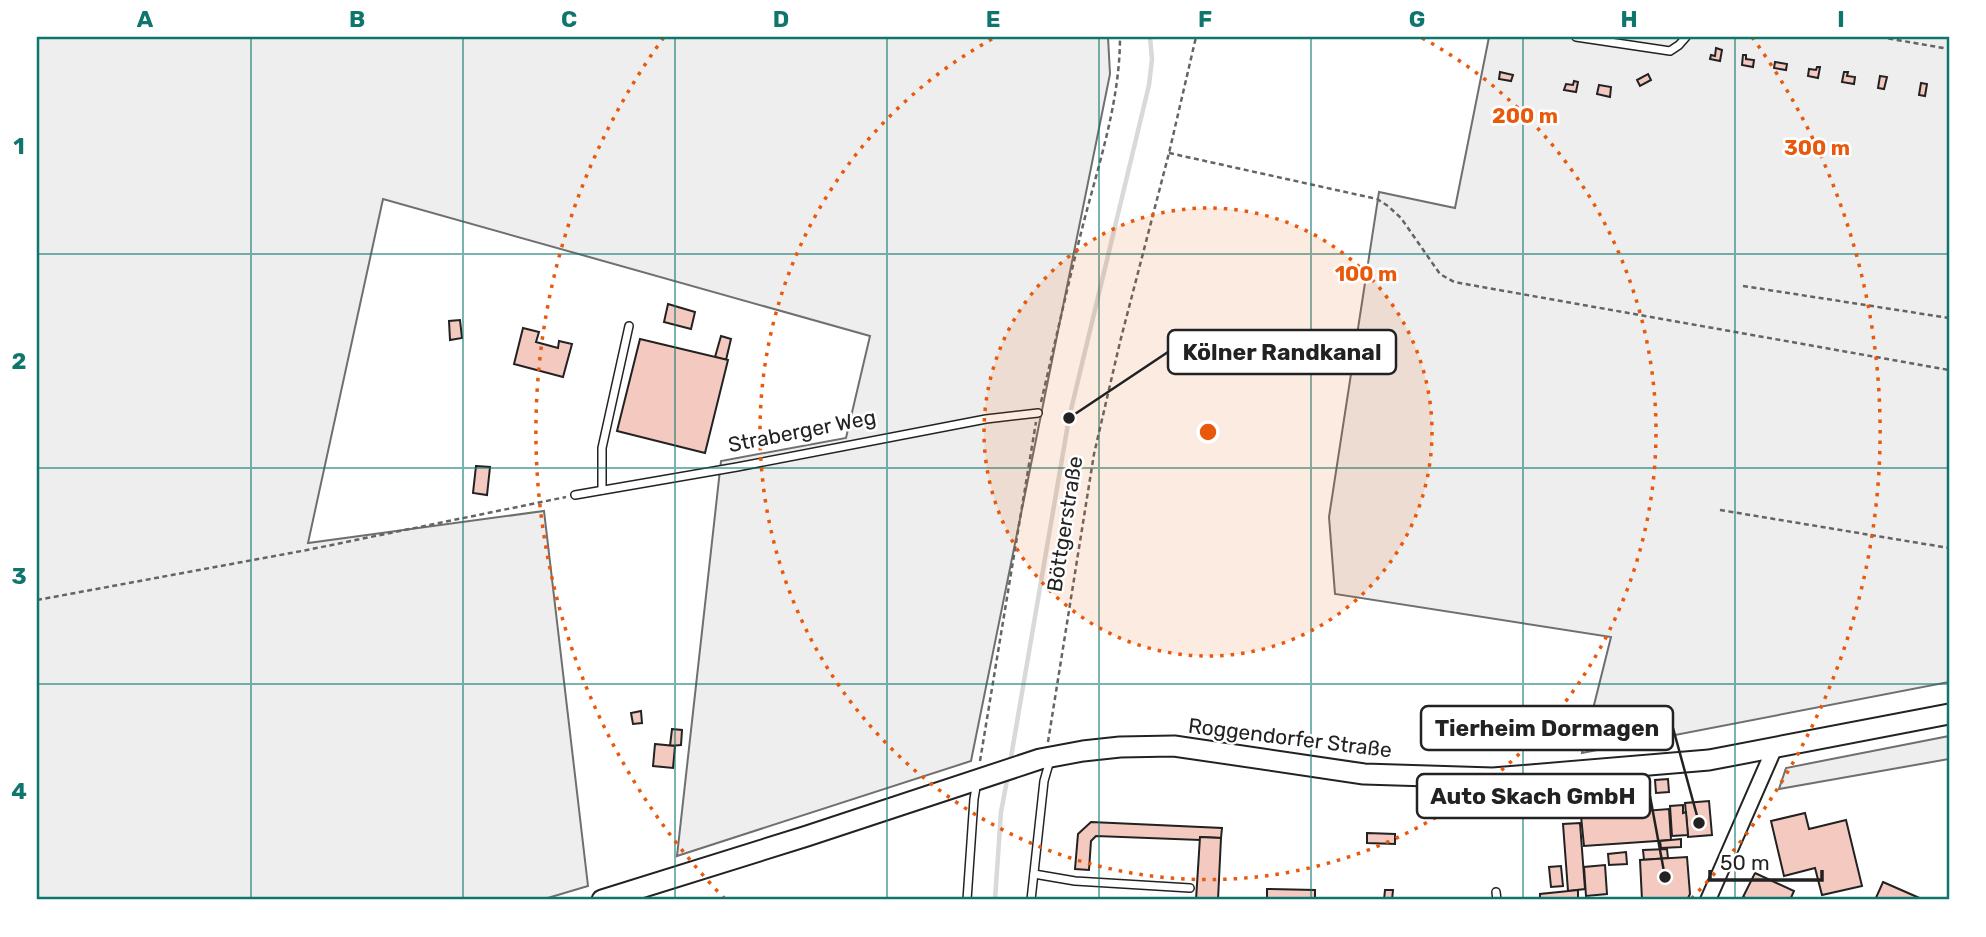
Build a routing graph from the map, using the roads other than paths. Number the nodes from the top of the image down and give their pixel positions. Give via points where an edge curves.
1 (1576, 37) edge
2 (1686, 37) edge
3 (629, 326) dead end
4 (1038, 412) dead end
5 (602, 490) junction
6 (575, 495) road end
7 (1949, 714) edge
8 (1775, 747) junction
9 (1046, 758) junction
10 (981, 779) junction
11 (1034, 874) junction
12 (1190, 888) dead end
13 (602, 900) edge
14 (967, 900) edge
15 (1031, 900) edge
16 (1708, 900) edge

1 - 2 lane via 1670,51
3 - 5 lane via 601,448
4 - 5 lane, Straberger Weg
5 - 6 lane, Straberger Weg
7 - 8 main road, Roggendorfer Straße
8 - 9 main road, Roggendorfer Straße via 1709,760 1493,778 1364,774 1174,746 1120,747
8 - 16 street
9 - 10 main road
9 - 11 lane
10 - 13 main road
10 - 14 lane via 974,799
11 - 12 lane
11 - 15 lane

